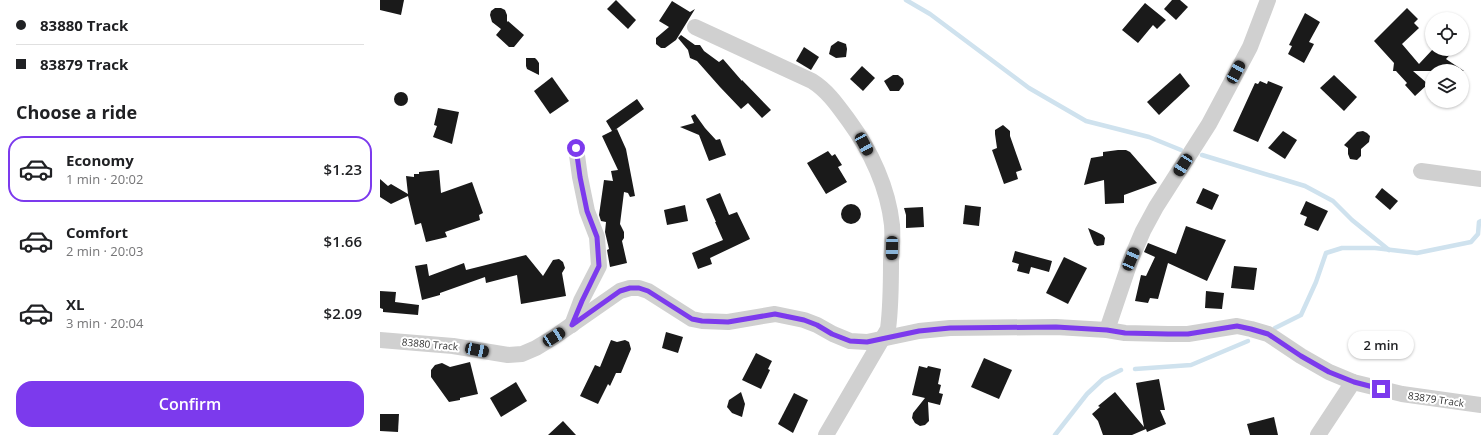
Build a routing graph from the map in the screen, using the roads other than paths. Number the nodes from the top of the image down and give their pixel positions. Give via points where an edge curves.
1 (1268, 0) edge
2 (695, 27) dead end
3 (576, 148) dead end
4 (1421, 171) dead end
5 (1481, 179) edge
6 (572, 325) junction
7 (1107, 330) junction
8 (883, 338) junction
9 (380, 340) edge
10 (1354, 382) junction
11 (1481, 406) edge
12 (826, 435) edge
13 (1318, 435) edge

1 - 7 street via 1250,47 1209,124 1143,231
2 - 8 street via 821,86 858,133 875,165 887,198 892,225 890,313 888,329
3 - 6 street via 587,211 597,237 599,266
4 - 5 street
6 - 8 street, 83879 Track via 620,291 639,288 654,294 692,319 728,322 775,314 804,320 850,341 867,342
6 - 9 street, 83880 Track via 522,354 508,355 453,346
7 - 8 street, 83879 Track via 1056,327 950,328
7 - 10 street, 83879 Track via 1125,333 1188,334 1237,326 1268,334 1329,372
8 - 12 street
10 - 11 street, 83879 Track via 1402,394
10 - 13 street

